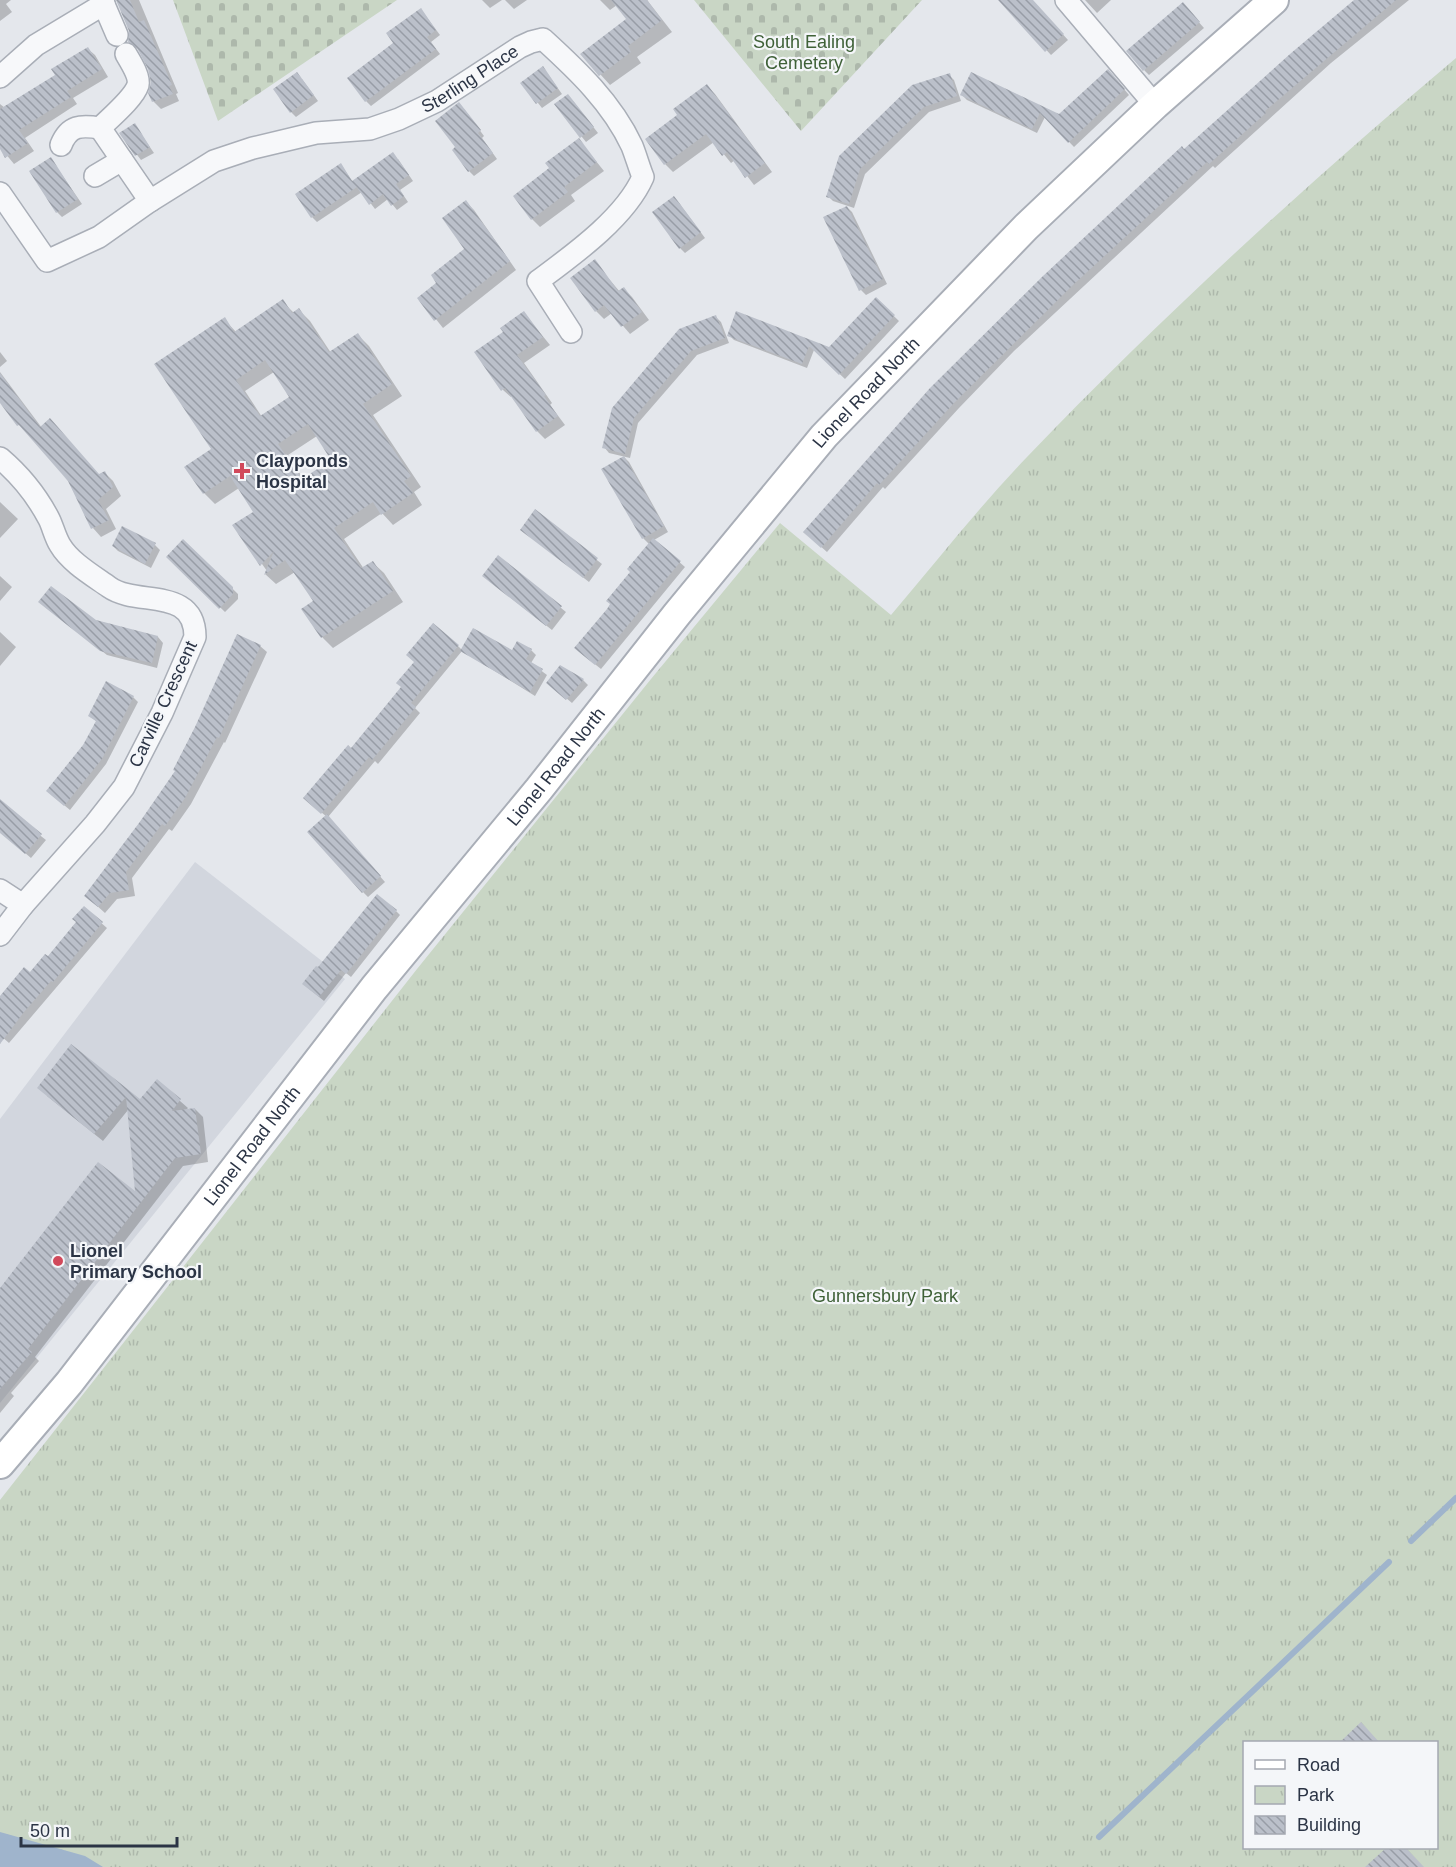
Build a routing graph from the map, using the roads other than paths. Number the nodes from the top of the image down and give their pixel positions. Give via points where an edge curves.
1 (1066, 0) edge
2 (1274, 0) edge
3 (103, 2) edge
4 (0, 77) edge
5 (1155, 105) junction
6 (100, 128) junction
7 (61, 145) dead end
8 (122, 160) junction
9 (95, 176) dead end
10 (0, 193) edge
11 (150, 201) junction
12 (571, 332) dead end
13 (0, 458) edge
14 (0, 890) edge
15 (23, 905) junction
16 (0, 935) edge
17 (0, 1464) edge

1 - 5 street
2 - 5 street, Lionel Road North
3 - 4 street via 36,45
3 - 6 street via 138,85
5 - 17 street, Lionel Road North via 1018,235 824,436 375,988 69,1383
6 - 7 street via 82,125 66,134
6 - 8 street
8 - 9 street
8 - 11 street
10 - 11 street, Sterling Place via 47,261 99,237
11 - 12 street, Sterling Place via 214,161 246,150 316,134 370,129 399,119 437,100 520,47 543,39 575,67 604,102 632,147 643,177 587,245 538,281
13 - 15 street, Carville Crescent via 22,479 49,519 60,546 81,567 113,590 135,598 171,601 182,607 195,626 195,637 162,713 124,787
14 - 15 street
15 - 16 street, Carville Crescent

